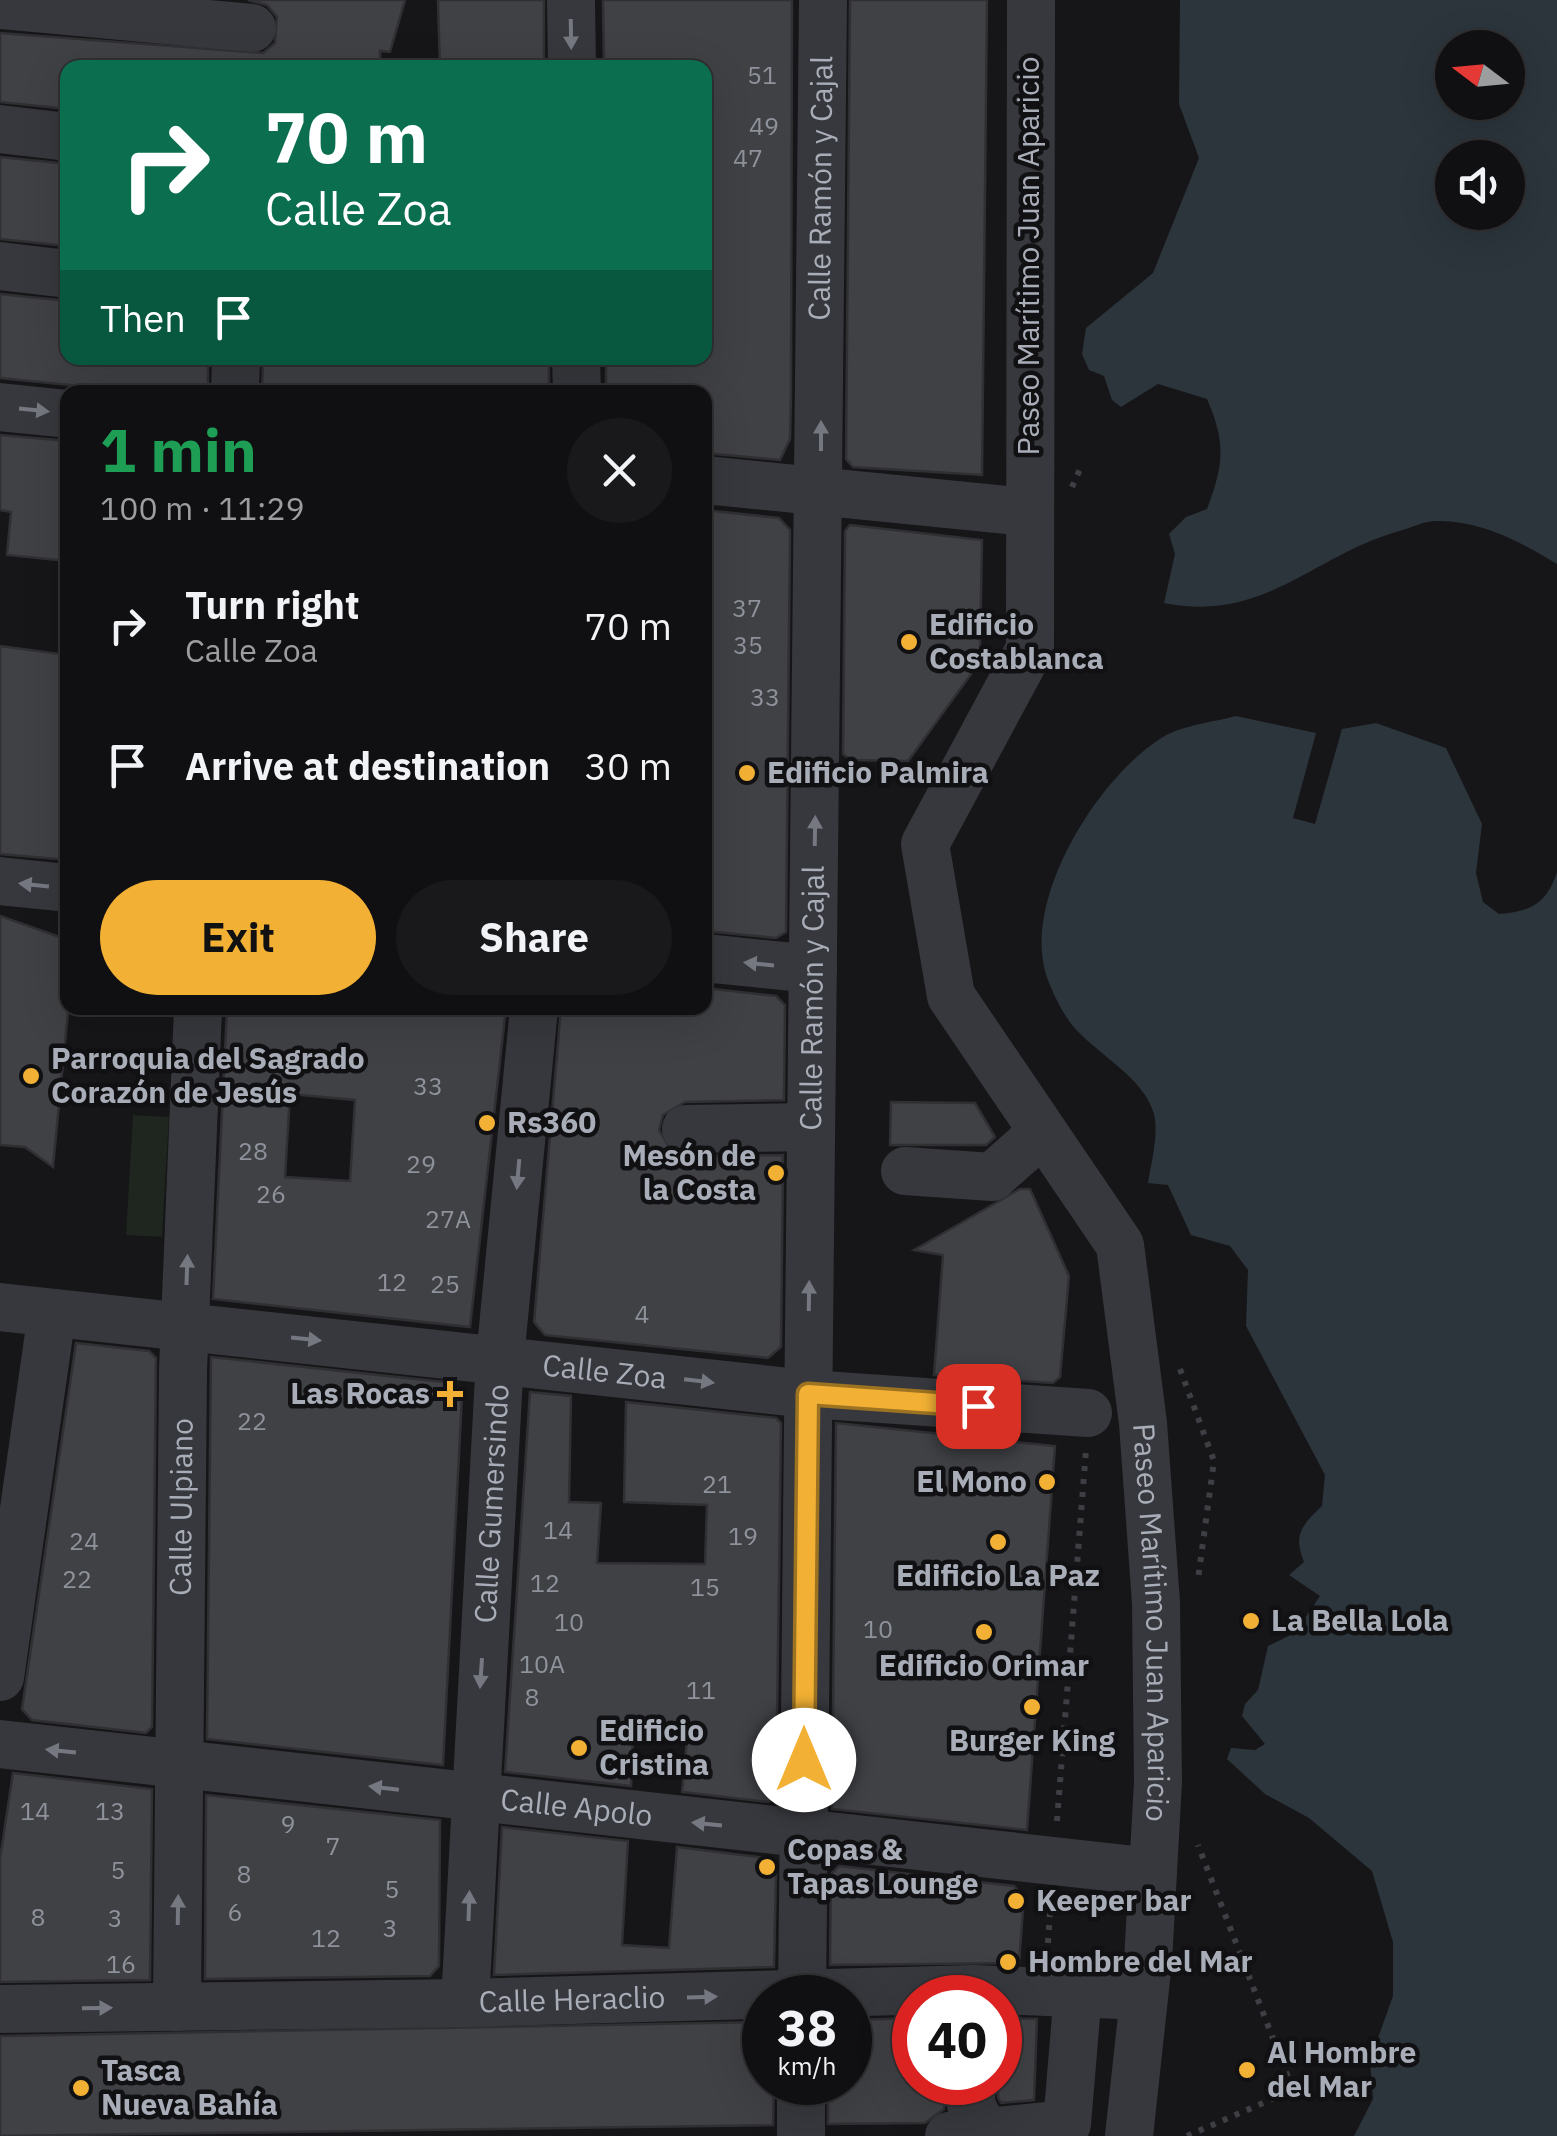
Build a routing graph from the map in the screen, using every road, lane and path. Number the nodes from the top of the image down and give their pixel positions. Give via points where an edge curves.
1 (571, 0) edge
2 (823, 0) edge
3 (1031, 0) edge
4 (0, 5) edge
5 (252, 32) edge
6 (572, 60) edge
7 (0, 129) edge
8 (60, 136) edge
9 (0, 266) edge
10 (60, 273) edge
11 (0, 406) edge
12 (60, 413) edge
13 (1080, 467) dead end
14 (712, 481) edge
15 (1075, 481) dead end
16 (821, 491) junction
17 (1028, 512) junction
18 (0, 882) edge
19 (60, 887) edge
20 (712, 959) edge
21 (812, 969) junction
22 (198, 1015) edge
23 (533, 1015) edge
24 (810, 1127) junction
25 (686, 1129) dead end
26 (1043, 1132) junction
27 (905, 1171) dead end
28 (0, 1307) edge
29 (52, 1313) junction
30 (184, 1327) junction
31 (500, 1358) junction
32 (808, 1394) junction
33 (1088, 1413) dead end
34 (0, 1678) edge
35 (0, 1744) edge
36 (180, 1764) junction
37 (474, 1797) junction
38 (804, 1835) junction
39 (1153, 1872) junction
40 (802, 1975) edge
41 (1078, 1992) junction
42 (1022, 1993) edge
43 (1144, 1996) junction
44 (742, 1997) edge
45 (465, 2003) junction
46 (177, 2007) junction
47 (0, 2010) edge
48 (802, 2105) edge
49 (971, 2105) edge
50 (974, 2135) edge
51 (801, 2136) edge
52 (1129, 2136) edge

1 -> 6 street
16 -> 2 street, Calle Ramón y Cajal
3 - 17 street, Paseo Marítimo Juan Aparicio
4 - 5 street
7 - 8 street
9 - 10 street
11 -> 12 street
13 - 15 path
14 - 16 street
16 - 17 street
21 -> 16 street, Calle Ramón y Cajal
17 - 26 street, Paseo Marítimo Juan Aparicio via 1030,649 925,844 952,996
19 -> 18 street
21 -> 20 street
21 - 24 street, Calle Ramón y Cajal
30 -> 22 street, Calle Ulpiano
23 -> 31 street, Calle Gumersindo
24 - 25 street
32 -> 24 street, Calle Ramón y Cajal
26 - 27 street via 992,1176
26 - 39 street, Paseo Marítimo Juan Aparicio via 1120,1246 1156,1602
28 - 29 street, Calle Zoa
29 - 30 street, Calle Zoa
29 - 34 street
30 -> 31 street, Calle Zoa
30 - 36 street, Calle Ulpiano
31 -> 32 street, Calle Zoa
31 -> 37 street, Calle Gumersindo
32 - 33 street, Calle Zoa
32 - 38 street, Calle Ramón y Cajal
36 -> 35 street, Calle Apolo
37 -> 36 street, Calle Apolo
46 -> 36 street, Calle Ulpiano
38 -> 37 street, Calle Apolo
45 -> 37 street, Calle Gumersindo
38 - 39 street, Calle Apolo
38 - 40 street, Calle Ramón y Cajal
39 - 43 street, Paseo Marítimo Juan Aparicio
41 - 42 street, Calle Heraclio
41 - 43 street, Calle Heraclio
41 - 50 street via 1067,2124
43 - 52 street, Paseo Marítimo Juan Aparicio
45 -> 44 street, Calle Heraclio
45 - 46 street, Calle Heraclio
47 -> 46 street, Calle Heraclio
48 - 51 street
49 - 50 street

